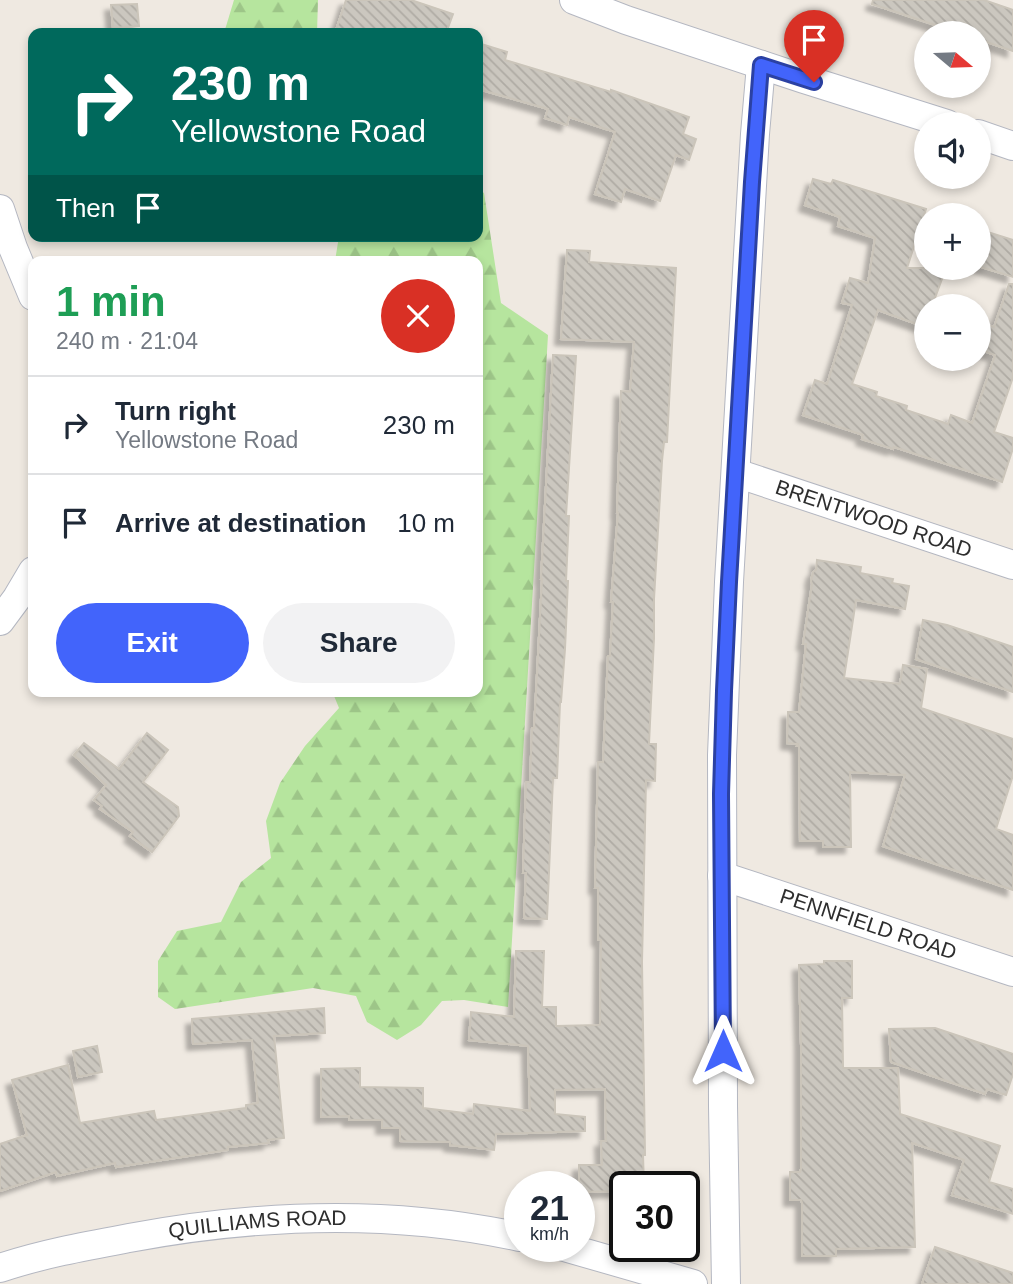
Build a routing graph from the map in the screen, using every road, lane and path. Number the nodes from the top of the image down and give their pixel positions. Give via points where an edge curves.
1 (574, 0) edge
2 (761, 65) junction
3 (914, 114) edge
4 (991, 138) edge
5 (1013, 146) edge
6 (0, 209) edge
7 (28, 284) edge
8 (736, 473) junction
9 (1013, 565) edge
10 (28, 579) edge
11 (0, 621) edge
12 (722, 876) junction
13 (1013, 972) edge
14 (504, 1234) edge
15 (595, 1256) edge
16 (0, 1268) edge
17 (693, 1284) edge
18 (726, 1284) edge

1 - 2 street
2 - 3 street
2 - 8 street
4 - 5 street
6 - 7 street
8 - 9 street, BRENTWOOD ROAD
8 - 12 street via 722,742
10 - 11 street
12 - 13 street, PENNFIELD ROAD
12 - 18 street
14 - 16 street, QUILLIAMS ROAD via 408,1220 262,1220 100,1243
15 - 17 street

